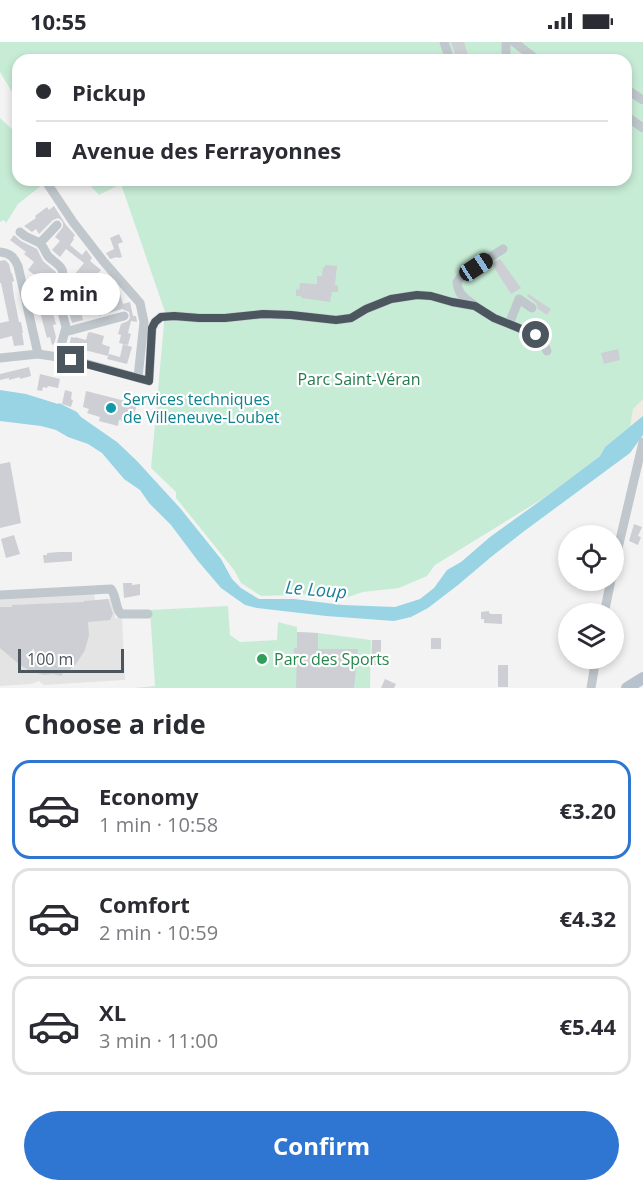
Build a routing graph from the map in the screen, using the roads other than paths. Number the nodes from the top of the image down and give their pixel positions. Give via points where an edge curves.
1 (514, 42) edge
2 (529, 54) edge
3 (50, 186) edge
4 (57, 225) dead end
5 (20, 232) dead end
6 (40, 243) junction
7 (503, 249) dead end
8 (0, 252) edge
9 (475, 306) junction
10 (532, 308) dead end
11 (124, 316) dead end
12 (509, 324) junction
13 (65, 332) junction
14 (547, 351) dead end
15 (38, 354) junction
16 (58, 357) junction
17 (0, 358) edge
18 (138, 377) junction
19 (643, 442) edge
20 (623, 525) edge
21 (0, 595) edge
22 (148, 614) dead end
23 (594, 669) edge
24 (643, 680) edge
25 (591, 688) edge
26 (627, 688) edge
27 (636, 688) edge

1 - 2 street
3 - 18 street via 80,230 140,303 144,322
4 - 6 street
5 - 6 street
6 - 13 street via 63,272 56,290
7 - 9 street via 457,282 464,298
8 - 15 street via 10,254 18,266
9 - 12 street
9 - 18 street via 417,295 391,299 351,318 336,320 263,314 161,317 152,328 149,381
10 - 12 street via 519,299
11 - 13 street
12 - 14 street via 536,335
13 - 16 street
15 - 16 street
15 - 17 street
16 - 18 street
19 - 20 street
21 - 22 street via 111,590 121,614
23 - 25 street
24 - 26 main road
24 - 27 main road

